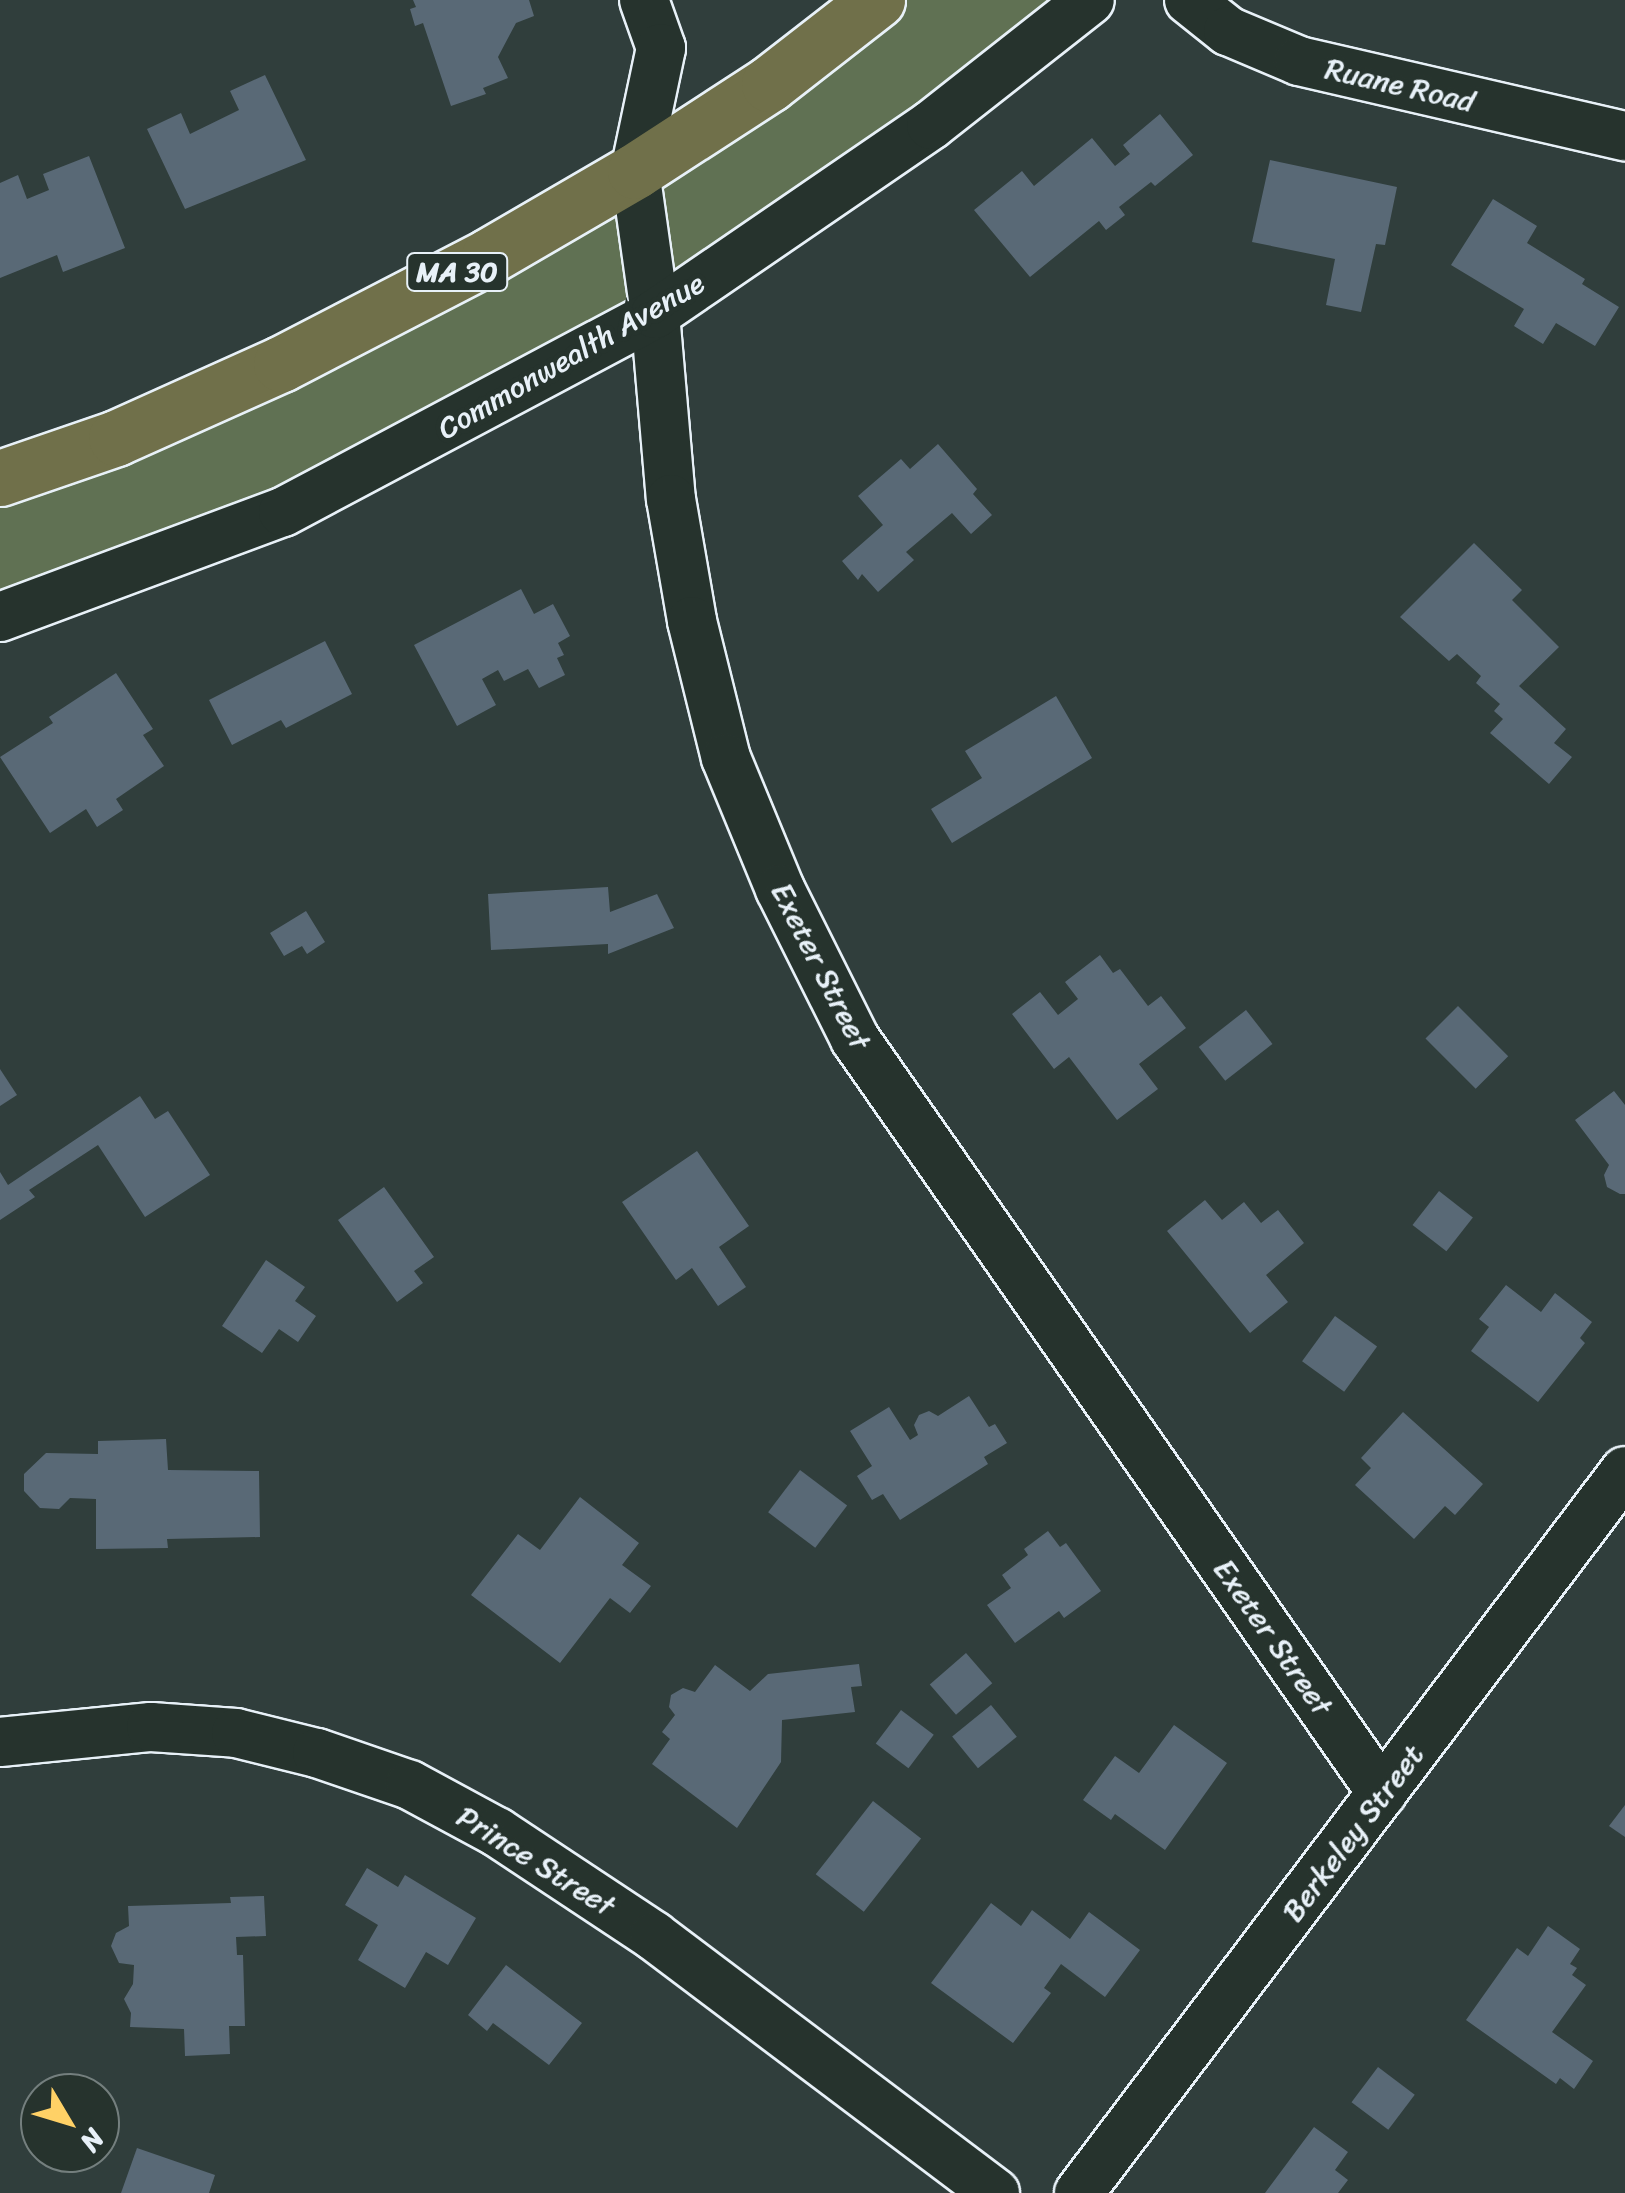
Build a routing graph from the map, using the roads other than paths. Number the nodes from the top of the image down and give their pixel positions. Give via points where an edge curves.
1 (644, 0) edge
2 (877, 0) edge
3 (1090, 0) edge
4 (1189, 0) edge
5 (1625, 136) edge
6 (634, 171) junction
7 (655, 314) junction
8 (0, 478) edge
9 (0, 617) edge
10 (1625, 1471) edge
11 (0, 1742) edge
12 (1382, 1793) junction
13 (995, 2193) edge
14 (1079, 2193) edge

1 - 6 street, Exeter Street via 660,48
2 - 6 main road, MA 30 via 769,84
3 - 7 street, Commonwealth Avenue via 930,125
4 - 5 street, Ruane Road via 1228,31 1299,60
6 - 7 street, Exeter Street
6 - 8 main road, MA 30 via 281,364 116,438
7 - 9 street, Commonwealth Avenue via 283,512
7 - 12 street, Exeter Street via 671,499 692,621 726,758 780,889 855,1039
10 - 12 street, Berkeley Street
11 - 13 street, Prince Street via 151,1727 236,1732 410,1785 497,1832 654,1936
12 - 14 street, Berkeley Street

